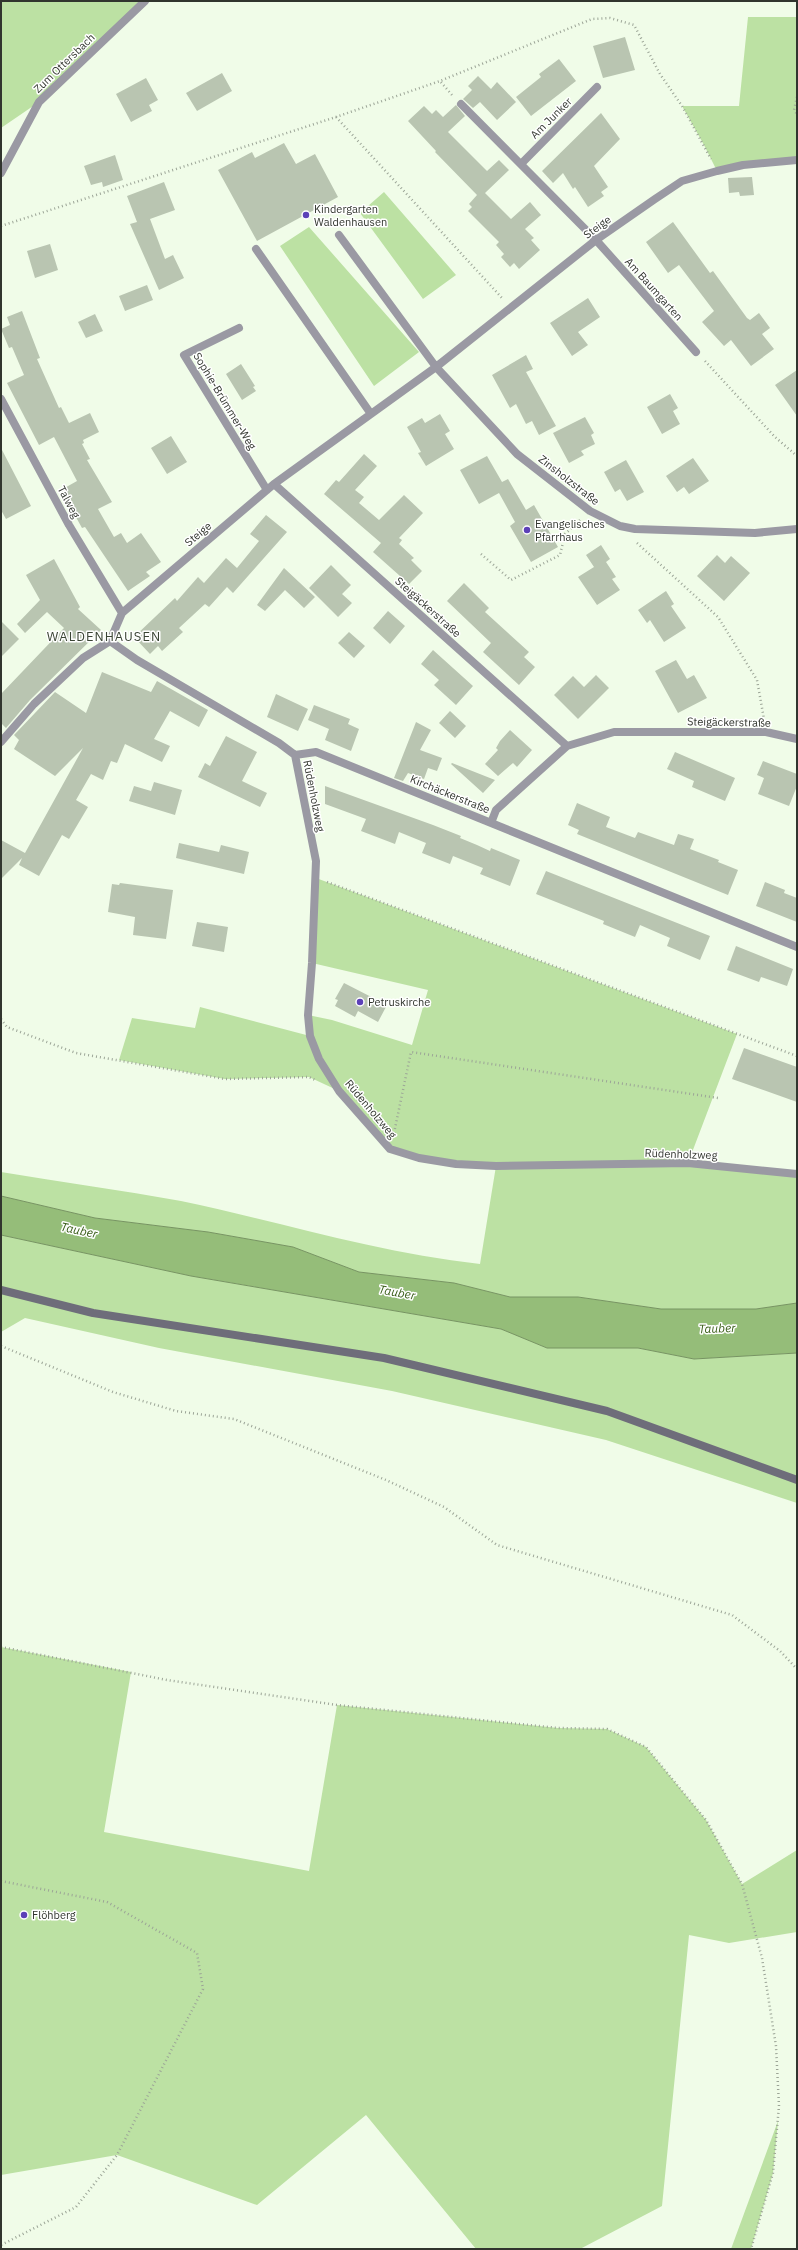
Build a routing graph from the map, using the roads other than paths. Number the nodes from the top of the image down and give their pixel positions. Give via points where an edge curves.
1 (145, 1) edge
2 (597, 87) dead end
3 (461, 104) road end
4 (797, 160) edge
5 (521, 164) junction
6 (1, 173) edge
7 (339, 235) dead end
8 (596, 240) junction
9 (256, 249) dead end
10 (239, 328) dead end
11 (696, 352) road end
12 (436, 368) junction
13 (1, 399) edge
14 (371, 414) junction
15 (274, 484) junction
16 (267, 490) junction
17 (797, 529) edge
18 (122, 613) junction
19 (110, 641) junction
20 (797, 739) edge
21 (1, 742) edge
22 (567, 746) junction
23 (295, 755) junction
24 (491, 823) junction
25 (797, 947) edge
26 (797, 1174) edge
27 (1, 1290) edge
28 (797, 1480) edge

1 - 6 street, Zum Ottersbach via 39,102
2 - 5 street, Am Junker
3 - 5 street
4 - 8 street, Steige via 743,165 682,181
5 - 8 street
7 - 12 street
8 - 11 street, Am Baumgarten
8 - 12 street, Steige
9 - 14 street
10 - 16 street, Sophie-Brümmer-Weg via 184,354
12 - 14 street, Steige
12 - 17 street, Zinsholzstraße via 517,454 590,512 620,526 635,529 755,533
13 - 18 street, Talweg via 69,525
14 - 15 street, Steige
15 - 16 street, Steige
15 - 22 street, Steigäckerstraße
16 - 18 street, Steige
18 - 19 street, Steige
19 - 21 street via 83,658 34,704
19 - 23 street via 137,660 279,743
20 - 22 street, Steigäckerstraße via 766,732 614,732
22 - 24 street, Steigäckerstraße via 496,810
23 - 24 street, Kirchäckerstraße via 316,752
23 - 26 street, Rüdenholzweg via 316,861 308,1015 310,1036 319,1059 339,1091 390,1149 419,1158 456,1164 496,1166 688,1163
24 - 25 street, Kirchäckerstraße
27 - 28 main road via 93,1313 384,1358 592,1407

